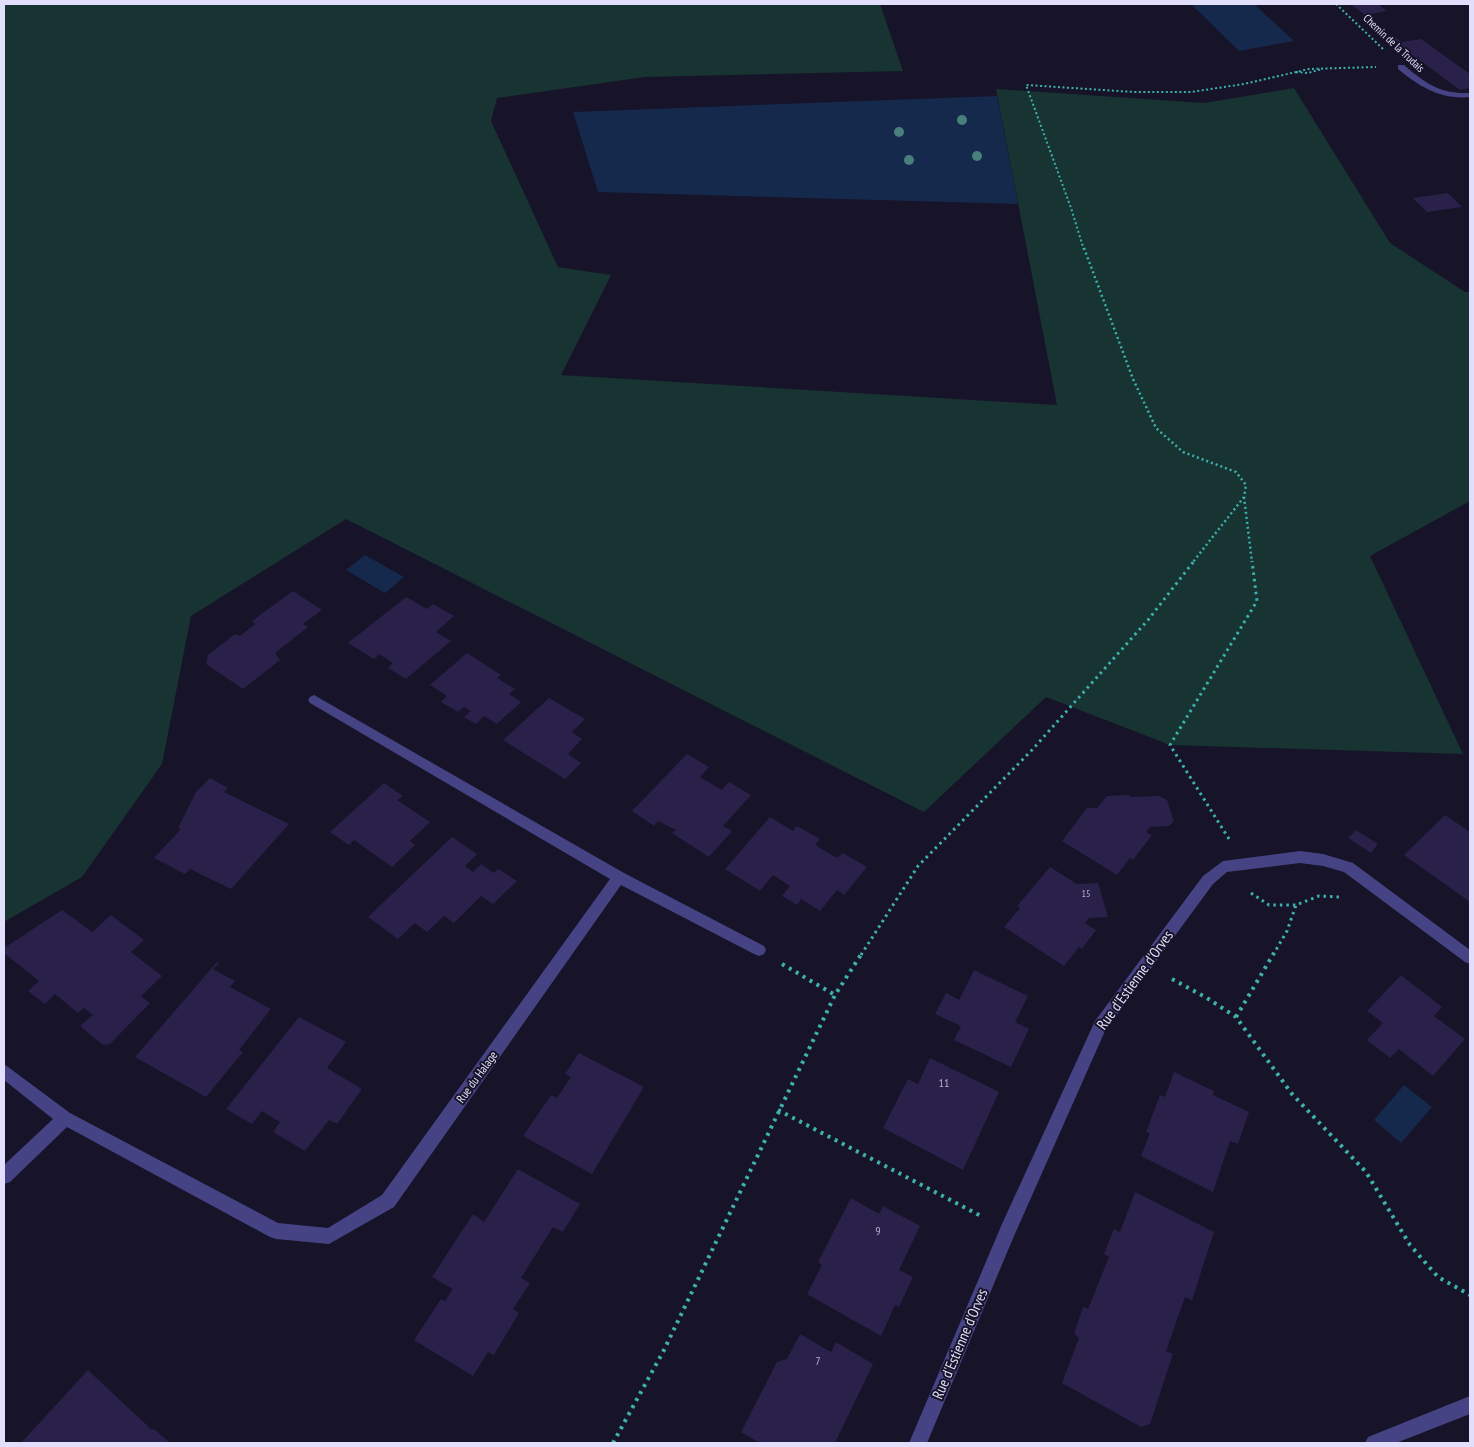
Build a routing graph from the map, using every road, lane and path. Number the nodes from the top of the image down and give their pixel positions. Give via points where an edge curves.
1 (1336, 4) edge
2 (1401, 67) junction
3 (1470, 95) edge
4 (1244, 497) junction
5 (314, 700) dead end
6 (1244, 862) junction
7 (619, 877) junction
8 (1384, 893) junction
9 (759, 950) joint
10 (1470, 958) edge
11 (1145, 964) junction
12 (836, 995) junction
13 (1236, 1017) junction
14 (4, 1071) edge
15 (778, 1110) junction
16 (65, 1118) junction
17 (4, 1176) edge
18 (1008, 1230) junction
19 (1470, 1295) edge
20 (1470, 1405) edge
21 (613, 1443) edge
22 (918, 1443) edge
23 (1374, 1443) edge

1 - 2 path, Chemin de la Trudais
2 - 3 street, Chemin de la Trudais via 1423,86 1440,93
2 - 4 path via 1309,68 1244,84 1191,92 1026,85 1089,266 1133,379 1156,428 1183,452 1236,472 1246,485
4 - 6 path via 1257,601 1170,745
4 - 12 path via 1142,627 1032,750 918,866
5 - 7 street
6 - 8 street, Rue d'Estienne d'Orves via 1300,857 1323,860 1348,867
6 - 11 street, Rue d'Estienne d'Orves via 1223,867 1208,880
7 - 9 street
7 - 16 street, Rue du Halage via 388,1201 329,1236 276,1231
8 - 10 street, Rue d'Estienne d'Orves
8 - 13 path via 1368,908 1338,897 1319,896 1296,905 1287,931
9 - 12 path
11 - 13 path
11 - 18 street, Rue d'Estienne d'Orves via 1100,1026
12 - 15 path
13 - 19 path via 1292,1094 1366,1172 1410,1245 1438,1277
14 - 16 street, Rue du Halage
15 - 18 path
15 - 21 path via 664,1350
16 - 17 street
18 - 22 street, Rue d'Estienne d'Orves
20 - 23 street

